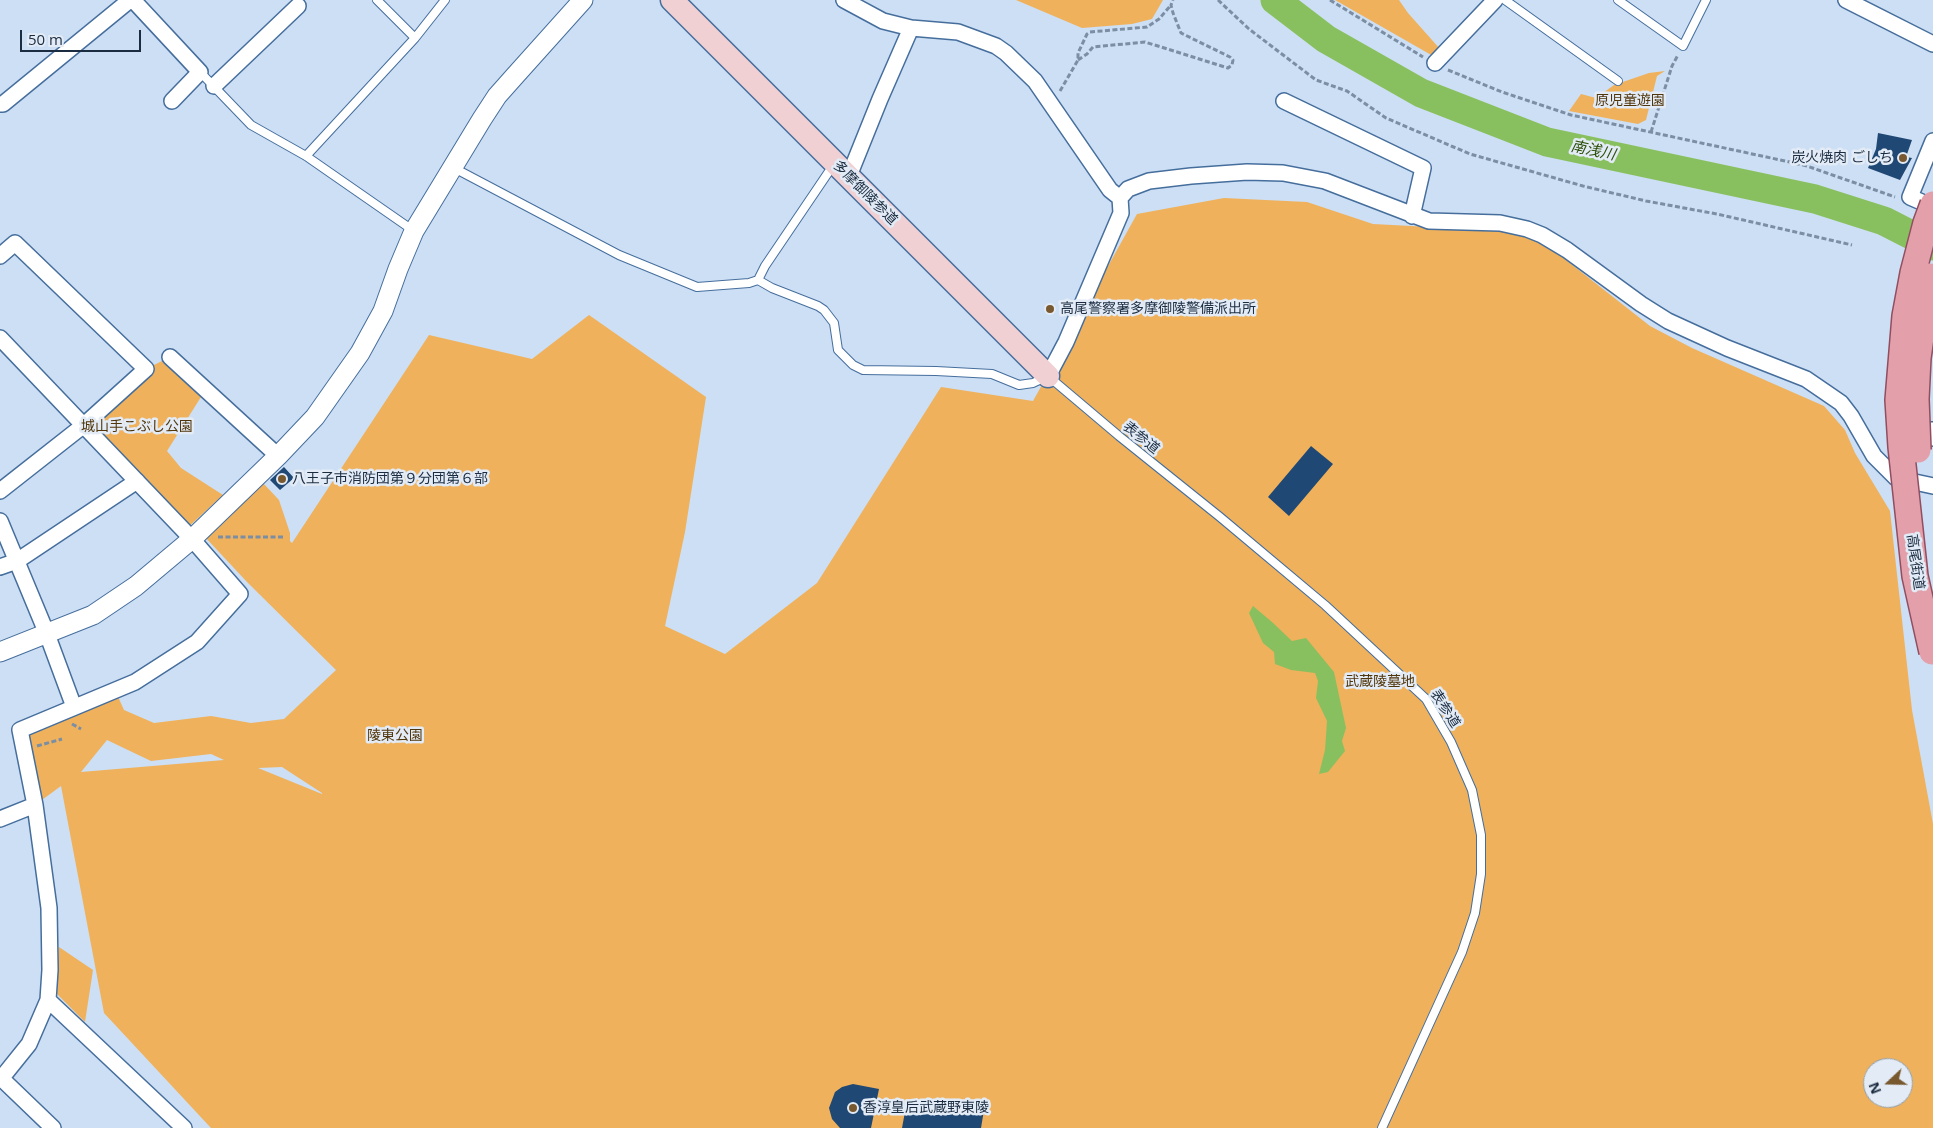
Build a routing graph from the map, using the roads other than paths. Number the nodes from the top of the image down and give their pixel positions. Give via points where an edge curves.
1 (132, 0) edge
2 (377, 0) edge
3 (445, 0) edge
4 (583, 0) edge
5 (672, 0) edge
6 (844, 0) edge
7 (1495, 0) edge
8 (1504, 0) edge
9 (1618, 0) edge
10 (1706, 0) edge
11 (1846, 0) edge
12 (298, 2) edge
13 (911, 28) junction
14 (415, 38) junction
15 (1933, 44) edge
16 (1435, 63) road end
17 (200, 72) junction
18 (1618, 81) dead end
19 (214, 86) junction
20 (172, 101) dead end
21 (1284, 101) dead end
22 (0, 104) edge
23 (1933, 141) edge
24 (306, 156) junction
25 (453, 168) junction
26 (842, 170) junction
27 (1120, 198) junction
28 (1933, 205) edge
29 (1412, 216) junction
30 (414, 231) junction
31 (0, 256) edge
32 (1933, 264) edge
33 (758, 280) junction
34 (0, 338) edge
35 (170, 357) dead end
36 (1054, 380) junction
37 (84, 426) junction
38 (278, 456) junction
39 (137, 481) junction
40 (1933, 486) edge
41 (0, 491) edge
42 (0, 521) edge
43 (192, 539) junction
44 (16, 561) junction
45 (0, 567) edge
46 (47, 634) junction
47 (0, 652) edge
48 (74, 707) junction
49 (35, 805) junction
50 (0, 819) edge
51 (48, 1000) junction
52 (1, 1080) edge
53 (53, 1128) edge
54 (184, 1128) edge
55 (1382, 1128) edge

1 - 17 street
1 - 22 street
2 - 14 lane
3 - 14 lane
4 - 25 street via 497,96
5 - 26 main road, 多摩御陵参道
6 - 13 street via 883,20
7 - 16 street
8 - 18 lane
9 - 10 lane via 1683,46
11 - 15 street
12 - 19 street
13 - 26 street via 880,99
13 - 27 street via 958,32 1006,53 1026,71 1110,190
14 - 24 lane
17 - 19 lane
17 - 20 street
19 - 24 lane via 251,125
21 - 29 street via 1423,168
23 - 28 street via 1910,197
24 - 30 lane
25 - 30 street
25 - 33 lane via 619,255 697,287
26 - 33 lane via 765,266
26 - 36 main road, 多摩御陵参道
27 - 29 street via 1128,189 1149,181 1268,172 1325,181
27 - 36 street via 1120,213 1066,342
28 - 32 main road, 高尾街道, bridge via 1913,273 1898,400 1915,576 1932,652 1931,573 1916,399 1923,318
29 - 40 street via 1440,222 1508,224 1555,242 1668,321 1806,379 1841,403 1874,456 1896,478
30 - 38 street via 382,310 360,352 315,417
31 - 37 street via 15,243 146,369
33 - 36 lane via 824,310 834,323 838,350 863,370 992,374 1019,385
34 - 37 street
35 - 38 street
36 - 55 lane, 表参道 via 1325,605 1426,699 1451,742 1472,790 1480,835 1481,874 1475,913 1462,952
37 - 39 street
37 - 41 street
38 - 43 street
39 - 43 street
39 - 44 street
42 - 44 street
43 - 46 street via 136,586 93,615
43 - 48 street via 240,594 197,642 134,682
44 - 45 street
44 - 46 street
46 - 47 street
46 - 48 street
48 - 49 street via 20,730
49 - 50 street
49 - 51 street via 49,908
51 - 52 street via 29,1044
51 - 54 street
52 - 53 street

